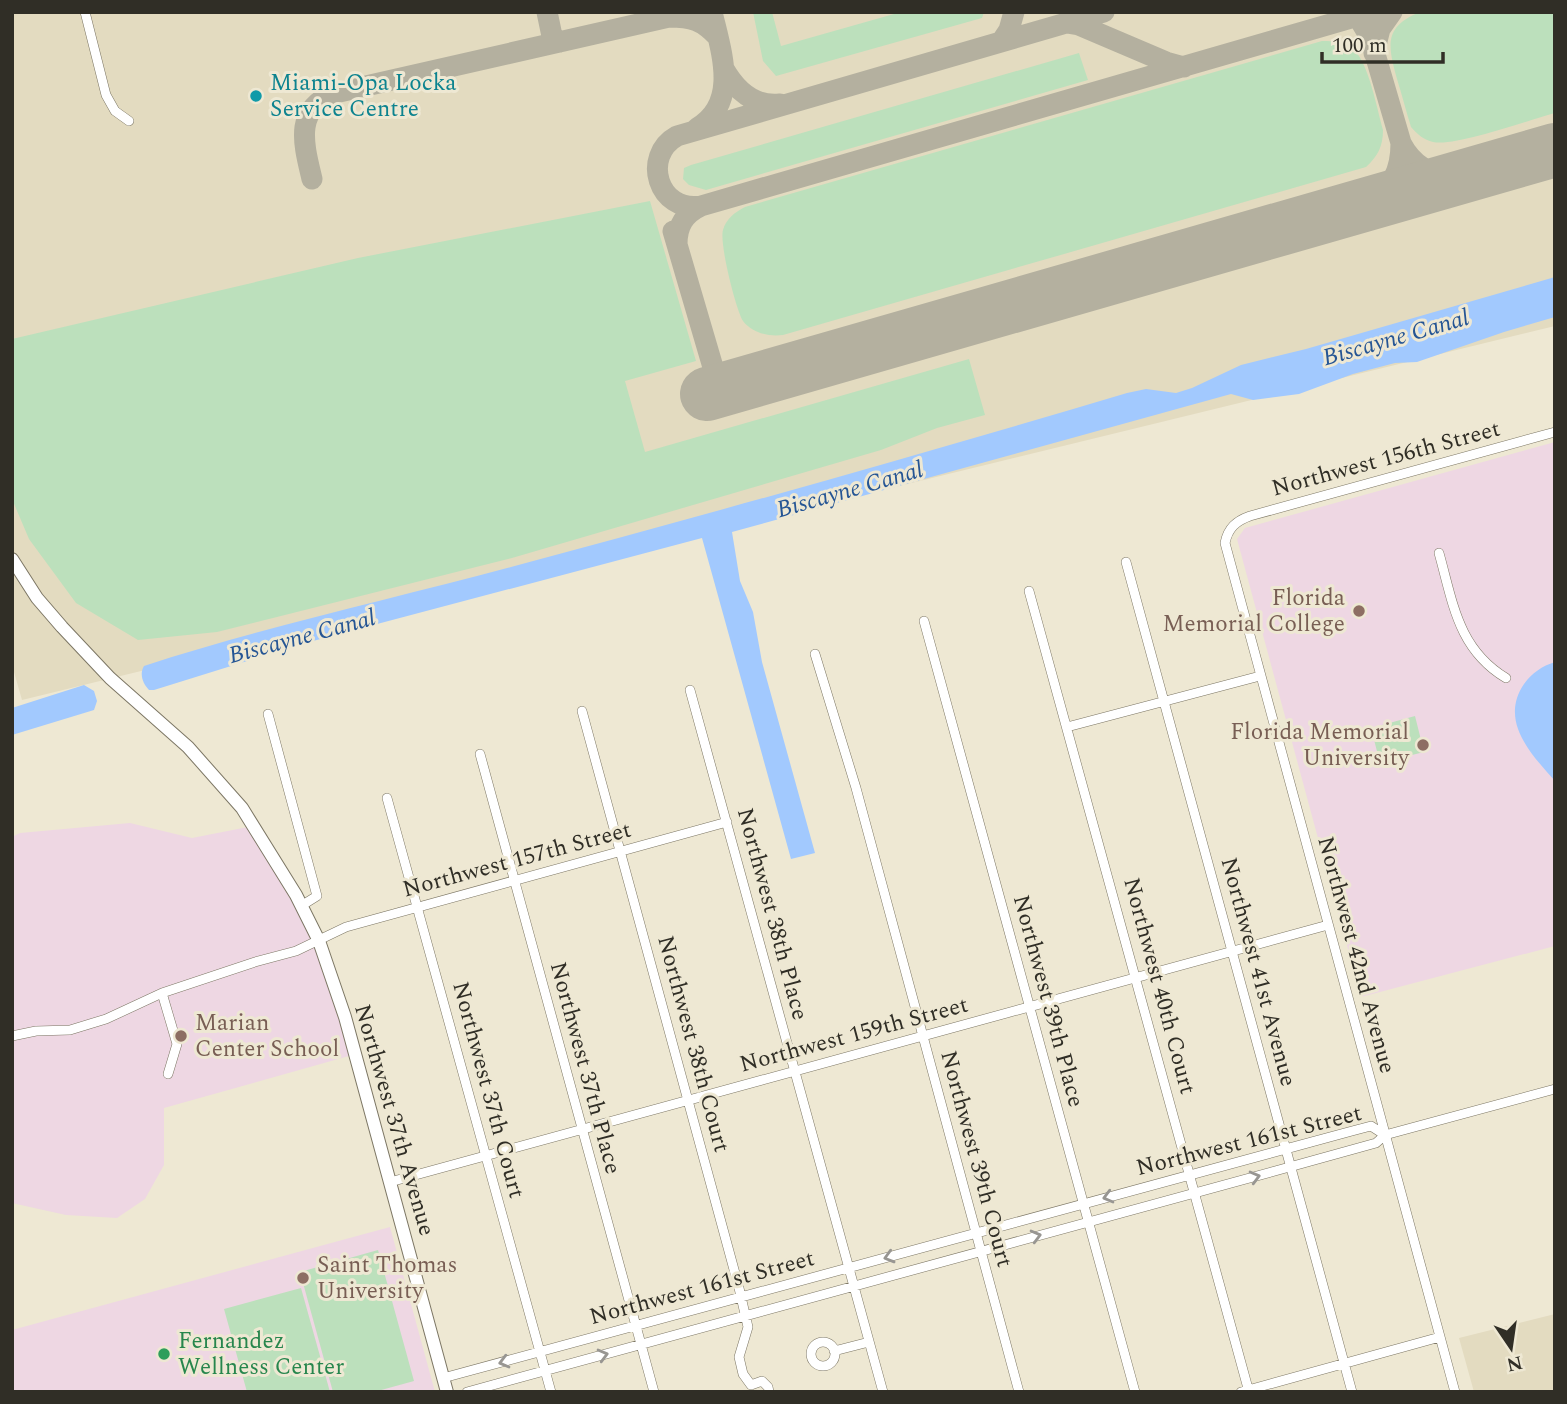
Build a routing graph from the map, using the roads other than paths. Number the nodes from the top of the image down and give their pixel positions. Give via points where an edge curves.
1 (85, 12) edge
2 (129, 121) dead end
3 (1555, 432) edge
4 (1231, 528) joint
5 (1438, 553) dead end
6 (12, 559) edge
7 (1126, 562) dead end
8 (1029, 591) dead end
9 (924, 621) dead end
10 (815, 654) dead end
11 (1260, 676) junction
12 (1506, 678) dead end
13 (690, 690) dead end
14 (1163, 703) junction
15 (582, 711) dead end
16 (268, 714) dead end
17 (1067, 727) junction
18 (480, 754) dead end
19 (387, 799) dead end
20 (727, 822) junction
21 (619, 851) junction
22 (513, 879) junction
23 (301, 906) junction
24 (417, 907) junction
25 (1328, 925) junction
26 (319, 941) junction
27 (1233, 952) junction
28 (1137, 978) junction
29 (163, 993) junction
30 (1030, 1007) junction
31 (12, 1036) edge
32 (922, 1036) junction
33 (795, 1070) junction
34 (168, 1074) dead end
35 (1555, 1089) edge
36 (689, 1100) junction
37 (582, 1129) junction
38 (1385, 1135) junction
39 (1286, 1149) junction
40 (486, 1155) junction
41 (1291, 1166) junction
42 (1190, 1175) junction
43 (390, 1182) junction
44 (1195, 1193) junction
45 (1083, 1204) junction
46 (1088, 1222) junction
47 (976, 1233) junction
48 (981, 1251) junction
49 (849, 1268) junction
50 (854, 1286) junction
51 (742, 1297) junction
52 (746, 1316) junction
53 (635, 1326) junction
54 (1440, 1337) junction
55 (869, 1342) junction
56 (640, 1345) junction
57 (834, 1351) dead end
58 (540, 1352) junction
59 (1344, 1364) junction
60 (545, 1370) junction
61 (443, 1378) junction
62 (750, 1388) edge
63 (1246, 1391) edge
64 (447, 1392) edge
65 (467, 1392) edge
66 (551, 1392) edge
67 (654, 1392) edge
68 (769, 1392) edge
69 (883, 1392) edge
70 (1019, 1392) edge
71 (1135, 1392) edge
72 (1352, 1392) edge
73 (1455, 1392) edge

1 - 2 street via 106,95 115,111
3 - 4 street, Northwest 156th Street via 1250,516
4 - 11 street, Northwest 42nd Avenue via 1226,551
5 - 12 street via 1461,630 1490,668
6 - 23 main road, Northwest 37th Avenue via 62,627 110,678 188,747 242,808
7 - 14 street, Northwest 41st Avenue
8 - 17 street, Northwest 40th Court
9 - 30 street, Northwest 39th Place
10 - 32 street, Northwest 39th Court
11 - 14 street
11 - 25 street, Northwest 42nd Avenue
13 - 20 street, Northwest 38th Place
14 - 17 street
14 - 27 street, Northwest 41st Avenue
15 - 21 street, Northwest 38th Court
16 - 23 street via 317,895
17 - 28 street, Northwest 40th Court
18 - 22 street, Northwest 37th Place
19 - 24 street, Northwest 37th Court
20 - 21 street, Northwest 157th Street
20 - 33 street, Northwest 38th Place
21 - 22 street, Northwest 157th Street
21 - 36 street, Northwest 38th Court
22 - 24 street, Northwest 157th Street
22 - 37 street, Northwest 37th Place
23 - 26 main road, Northwest 37th Avenue
24 - 26 street, Northwest 157th Street via 346,927
24 - 40 street, Northwest 37th Court
25 - 27 street, Northwest 159th Street
25 - 38 street, Northwest 42nd Avenue
26 - 29 street, Northwest 157th Street
26 - 43 main road, Northwest 37th Avenue
27 - 28 street, Northwest 159th Street
27 - 39 street, Northwest 41st Avenue
28 - 30 street, Northwest 159th Street
28 - 42 street, Northwest 40th Court
29 - 31 street, Northwest 157th Street via 70,1030
29 - 34 street via 177,1044
30 - 32 street, Northwest 159th Street
30 - 45 street, Northwest 39th Place
32 - 33 street, Northwest 159th Street
32 - 47 street, Northwest 39th Court
33 - 36 street, Northwest 159th Street
33 - 49 street, Northwest 38th Place
35 - 38 street
36 - 37 street, Northwest 159th Street
36 - 51 street, Northwest 38th Court
37 - 40 street, Northwest 159th Street
37 - 53 street, Northwest 37th Place
38 - 39 street, Northwest 161st Street via 1371,1126
38 - 41 street, Northwest 161st Street via 1376,1143
38 - 54 street, Northwest 42nd Avenue
39 - 41 street, Northwest 41st Avenue
39 - 42 street, Northwest 161st Street
40 - 43 street, Northwest 159th Street
40 - 58 street, Northwest 37th Court
44 -> 41 street, Northwest 161st Street
41 - 59 street, Northwest 41st Avenue
42 - 44 street, Northwest 40th Court
42 -> 45 street, Northwest 161st Street
43 - 61 main road, Northwest 37th Avenue
44 - 46 street, Northwest 161st Street
44 - 63 street, Northwest 40th Court
45 - 46 street, Northwest 39th Place
45 - 47 street, Northwest 161st Street
48 -> 46 street, Northwest 161st Street
46 - 71 street, Northwest 39th Place
47 - 48 street, Northwest 39th Court
47 -> 49 street, Northwest 161st Street
48 - 50 street, Northwest 161st Street
48 - 70 street, Northwest 39th Court
49 - 50 street, Northwest 38th Place
49 - 51 street, Northwest 161st Street
50 - 52 street, Northwest 161st Street
50 - 55 street, Northwest 38th Place
51 - 52 street, Northwest 38th Court
51 - 53 street, Northwest 161st Street
52 - 56 street, Northwest 161st Street
52 - 62 street, Northwest 38th Court via 748,1327 739,1357
53 - 56 street, Northwest 37th Place
53 - 58 street, Northwest 161st Street
54 - 59 street
54 - 73 street, Northwest 42nd Avenue
55 - 57 street
55 - 69 street, Northwest 38th Place
60 -> 56 street, Northwest 161st Street
56 - 67 street, Northwest 37th Place
58 - 60 street, Northwest 37th Court
58 -> 61 street, Northwest 161st Street
59 - 63 street
59 - 72 street, Northwest 41st Avenue
60 - 65 street, Northwest 161st Street
60 - 66 street, Northwest 37th Court
61 - 64 main road, Northwest 37th Avenue
62 - 68 street, Northwest 38th Court via 762,1381

